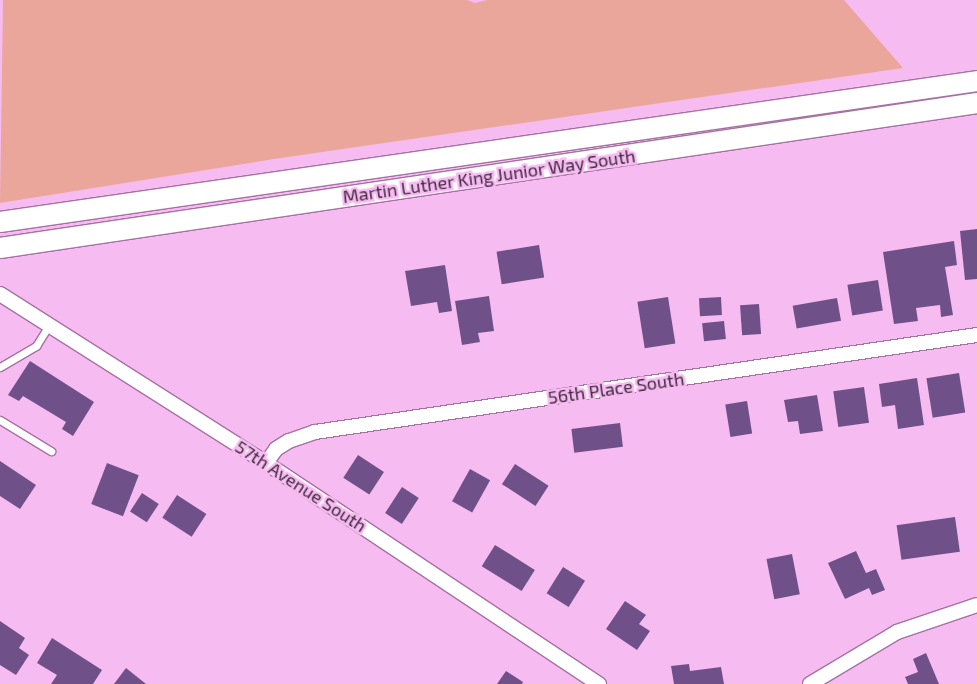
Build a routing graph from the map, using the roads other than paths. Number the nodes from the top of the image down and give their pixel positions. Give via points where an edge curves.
1 (977, 80) edge
2 (977, 103) edge
3 (0, 222) edge
4 (0, 248) edge
5 (0, 294) edge
6 (48, 325) junction
7 (977, 335) edge
8 (0, 367) edge
9 (0, 420) edge
10 (51, 451) dead end
11 (266, 463) junction
12 (977, 605) edge
13 (599, 684) edge
14 (810, 684) edge

1 - 3 main road, Martin Luther King Junior Way South
2 - 4 main road, Martin Luther King Junior Way South
5 - 6 street, 57th Avenue South
6 - 8 lane via 36,346
6 - 11 street, 57th Avenue South
7 - 11 street, 56th Place South via 315,432 276,449
9 - 10 lane
11 - 13 street, 57th Avenue South
12 - 14 street via 897,632

